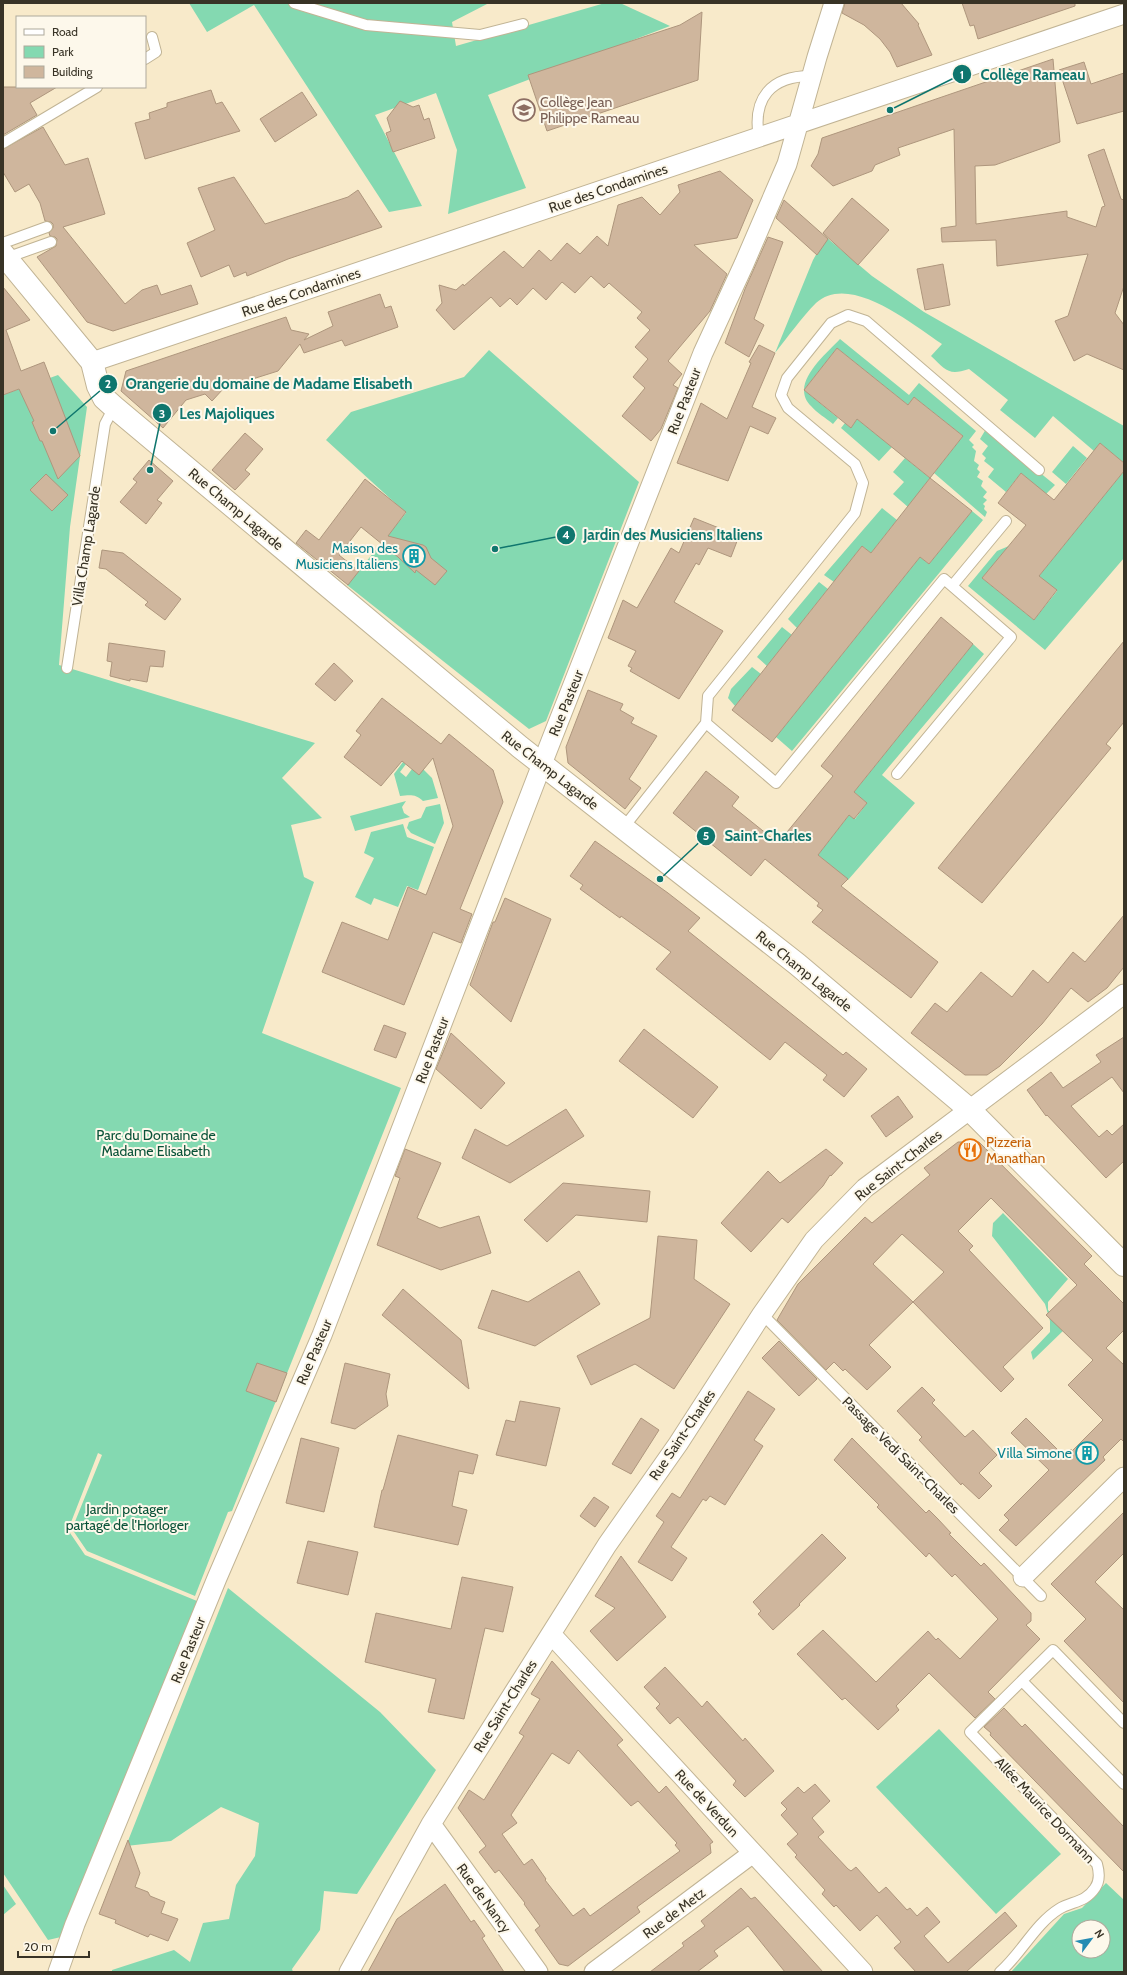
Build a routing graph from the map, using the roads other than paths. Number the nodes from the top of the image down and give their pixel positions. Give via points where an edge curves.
1 (294, 3) edge
2 (834, 3) edge
3 (1124, 14) edge
4 (523, 24) dead end
5 (152, 37) dead end
6 (146, 58) edge
7 (811, 76) junction
8 (95, 88) edge
9 (798, 125) junction
10 (759, 138) junction
11 (3, 143) edge
12 (47, 227) dead end
13 (52, 242) dead end
14 (4, 252) edge
15 (92, 362) junction
16 (109, 416) junction
17 (1039, 470) dead end
18 (1006, 521) dead end
19 (952, 586) junction
20 (66, 668) dead end
21 (706, 723) junction
22 (542, 764) junction
23 (897, 774) dead end
24 (624, 827) junction
25 (1124, 994) edge
26 (969, 1109) junction
27 (1124, 1265) edge
28 (762, 1314) junction
29 (1124, 1477) edge
30 (1023, 1577) junction
31 (1041, 1596) dead end
32 (551, 1634) junction
33 (1022, 1681) junction
34 (1124, 1723) edge
35 (1124, 1784) edge
36 (431, 1824) junction
37 (753, 1853) junction
38 (58, 1972) edge
39 (349, 1972) edge
40 (538, 1972) edge
41 (594, 1972) edge
42 (863, 1972) edge
43 (1000, 1972) edge

1 - 4 lane via 366,25 480,35
2 - 7 street, Rue Pasteur
3 - 9 street, Rue des Condamines
5 - 6 lane via 156,52
7 - 9 street, Rue Pasteur
7 - 10 lane via 795,76 780,81 767,92 759,106 756,122
8 - 11 lane
9 - 10 street, Rue des Condamines
9 - 22 street, Rue Pasteur via 787,164 703,353
10 - 15 street, Rue des Condamines
12 - 14 lane
13 - 14 lane
14 - 15 main road, Rue Champ Lagarde
15 - 16 main road, Rue Champ Lagarde
16 - 20 lane, Villa Champ Lagarde
16 - 22 main road, Rue Champ Lagarde
17 - 21 lane via 866,321 848,316 831,324 787,378 781,395 788,408 855,464 863,483 860,499 855,513 708,696
18 - 19 lane
19 - 21 lane via 944,579 776,783
19 - 23 lane via 1011,637
21 - 24 lane
22 - 24 main road, Rue Champ Lagarde
22 - 38 street, Rue Pasteur via 322,1334 214,1585 75,1924
24 - 26 main road, Rue Champ Lagarde via 797,964
25 - 26 street, Rue Saint-Charles
26 - 27 main road, Rue Champ Lagarde
26 - 28 street, Rue Saint-Charles via 865,1188 814,1240
28 - 30 lane, Passage Vedi Saint-Charles
28 - 32 street, Rue Saint-Charles
29 - 30 street
30 - 31 lane, Passage Vedi Saint-Charles
32 - 36 street, Rue Saint-Charles
32 - 37 street, Rue de Verdun
33 - 34 lane, Allée Maurice Dormann via 1053,1650
33 - 35 lane
33 - 43 lane, Allée Maurice Dormann via 970,1732 1096,1864 1099,1874 1096,1887 1080,1902 1059,1909 1033,1933
36 - 39 street, Rue Saint-Charles
36 - 40 street, Rue de Nancy
37 - 41 street, Rue de Metz
37 - 42 street, Rue de Verdun

